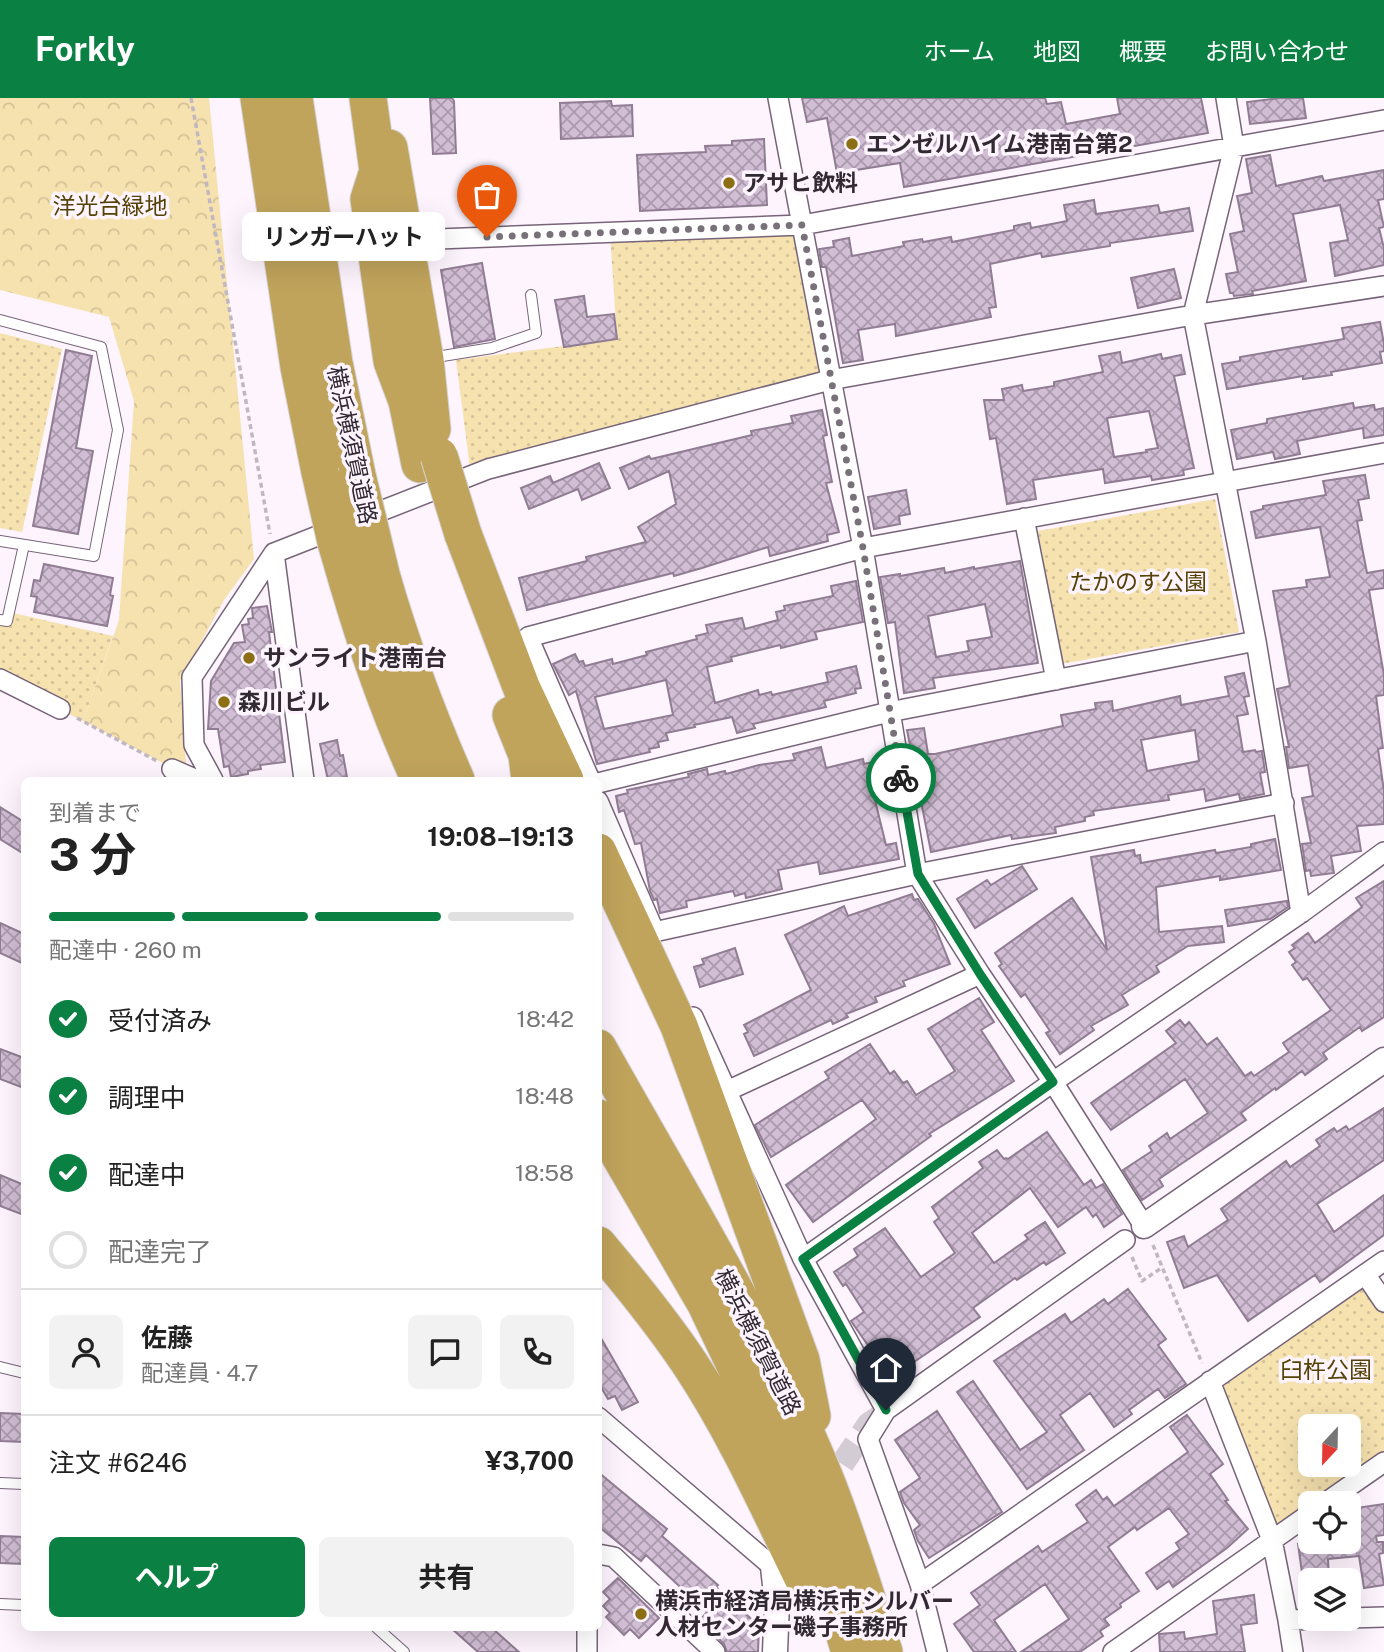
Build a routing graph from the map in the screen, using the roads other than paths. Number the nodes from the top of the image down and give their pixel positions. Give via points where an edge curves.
1 (259, 98) edge
2 (294, 98) edge
3 (368, 98) edge
4 (384, 98) edge
5 (779, 98) edge
6 (1226, 98) edge
7 (1384, 120) edge
8 (1234, 147) junction
9 (802, 225) junction
10 (438, 239) dead end
11 (1384, 286) edge
12 (531, 295) dead end
13 (1193, 315) junction
14 (0, 320) edge
15 (408, 360) junction
16 (830, 380) junction
17 (1384, 453) edge
18 (1223, 481) junction
19 (1024, 518) junction
20 (452, 535) junction
21 (0, 541) edge
22 (24, 545) junction
23 (863, 548) junction
24 (274, 553) junction
25 (365, 580) junction
26 (0, 620) edge
27 (1256, 641) junction
28 (0, 679) edge
29 (1056, 680) junction
30 (60, 709) road end
31 (889, 712) junction
32 (172, 769) road end
33 (190, 777) edge
34 (211, 777) edge
35 (304, 777) edge
36 (418, 777) edge
37 (455, 777) edge
38 (530, 777) edge
39 (564, 777) edge
40 (589, 777) edge
41 (602, 782) edge
42 (1284, 803) junction
43 (602, 810) edge
44 (1384, 852) edge
45 (602, 861) edge
46 (918, 874) junction
47 (1301, 913) junction
48 (654, 932) junction
49 (980, 974) junction
50 (602, 1055) edge
51 (1384, 1060) edge
52 (1053, 1082) junction
53 (727, 1091) junction
54 (602, 1125) edge
55 (1134, 1233) junction
56 (602, 1250) edge
57 (803, 1259) junction
58 (1384, 1261) edge
59 (1365, 1274) junction
60 (1384, 1302) edge
61 (0, 1367) edge
62 (21, 1372) edge
63 (1210, 1381) junction
64 (886, 1410) junction
65 (602, 1421) edge
66 (1384, 1462) edge
67 (824, 1476) junction
68 (0, 1483) edge
69 (21, 1484) edge
70 (1342, 1491) edge
71 (1298, 1522) edge
72 (1272, 1540) junction
73 (602, 1555) edge
74 (773, 1567) joint
75 (920, 1584) junction
76 (0, 1604) edge
77 (21, 1605) edge
78 (1384, 1617) edge
79 (1361, 1618) edge
80 (1288, 1620) junction
81 (1298, 1620) edge
82 (380, 1631) edge
83 (587, 1631) edge
84 (1120, 1650) edge
85 (404, 1652) edge
86 (587, 1652) edge
87 (715, 1652) edge
88 (775, 1652) edge
89 (828, 1652) edge
90 (850, 1652) edge
91 (884, 1652) edge
92 (937, 1652) edge
93 (1293, 1652) edge

1 - 25 highway, 横浜横須賀道路, bridge via 299,367 320,472 336,542
2 - 25 highway, 横浜横須賀道路, bridge via 334,363 357,475
3 - 15 highway via 378,171 369,199
4 - 15 highway
5 - 9 street
6 - 8 street
7 - 8 street
8 - 9 street
8 - 13 street
9 - 10 street
9 - 16 street
11 - 13 street
12 - 15 lane via 536,333 492,348
13 - 16 street
13 - 18 street
14 - 22 lane via 100,347 118,430 94,556
15 - 20 highway, bridge via 431,423 429,460
16 - 23 street
16 - 24 street via 488,469
17 - 18 street
18 - 19 street
18 - 27 street
19 - 23 street
19 - 29 street
20 - 38 highway via 451,567 527,755
20 - 39 highway
21 - 22 lane
22 - 26 lane via 6,621
23 - 31 street
23 - 40 street via 528,637
24 - 34 street via 192,677 194,745
24 - 35 street
25 - 36 highway, 横浜横須賀道路 via 366,645
25 - 37 highway, 横浜横須賀道路 via 399,638
27 - 29 street
27 - 42 street
28 - 30 street
29 - 31 street
31 - 41 street
31 - 46 street
32 - 33 street
42 - 46 street
42 - 47 street
43 - 48 street
44 - 47 street
45 - 67 highway via 679,1026 801,1360
46 - 48 street
46 - 49 street
47 - 52 street
48 - 53 street
49 - 52 street
49 - 53 street
50 - 67 highway, 横浜横須賀道路 via 765,1347
51 - 55 street
52 - 55 street
52 - 57 street
53 - 57 street
54 - 90 highway, 横浜横須賀道路 via 706,1304 775,1449 831,1587
55 - 64 street
56 - 89 highway via 691,1366 745,1458 803,1578
57 - 64 street
58 - 59 street
59 - 60 street
59 - 63 street
61 - 62 lane
63 - 72 street
63 - 75 street
64 - 75 street via 868,1439
65 - 74 street
66 - 70 street
67 - 91 highway, 横浜横須賀道路
68 - 69 lane
71 - 72 street
72 - 80 street
72 - 84 street
73 - 87 street via 614,1557
74 - 88 street via 778,1603
75 - 92 street
76 - 77 lane
78 - 79 street
80 - 81 street
80 - 93 street
82 - 85 lane
83 - 86 street

